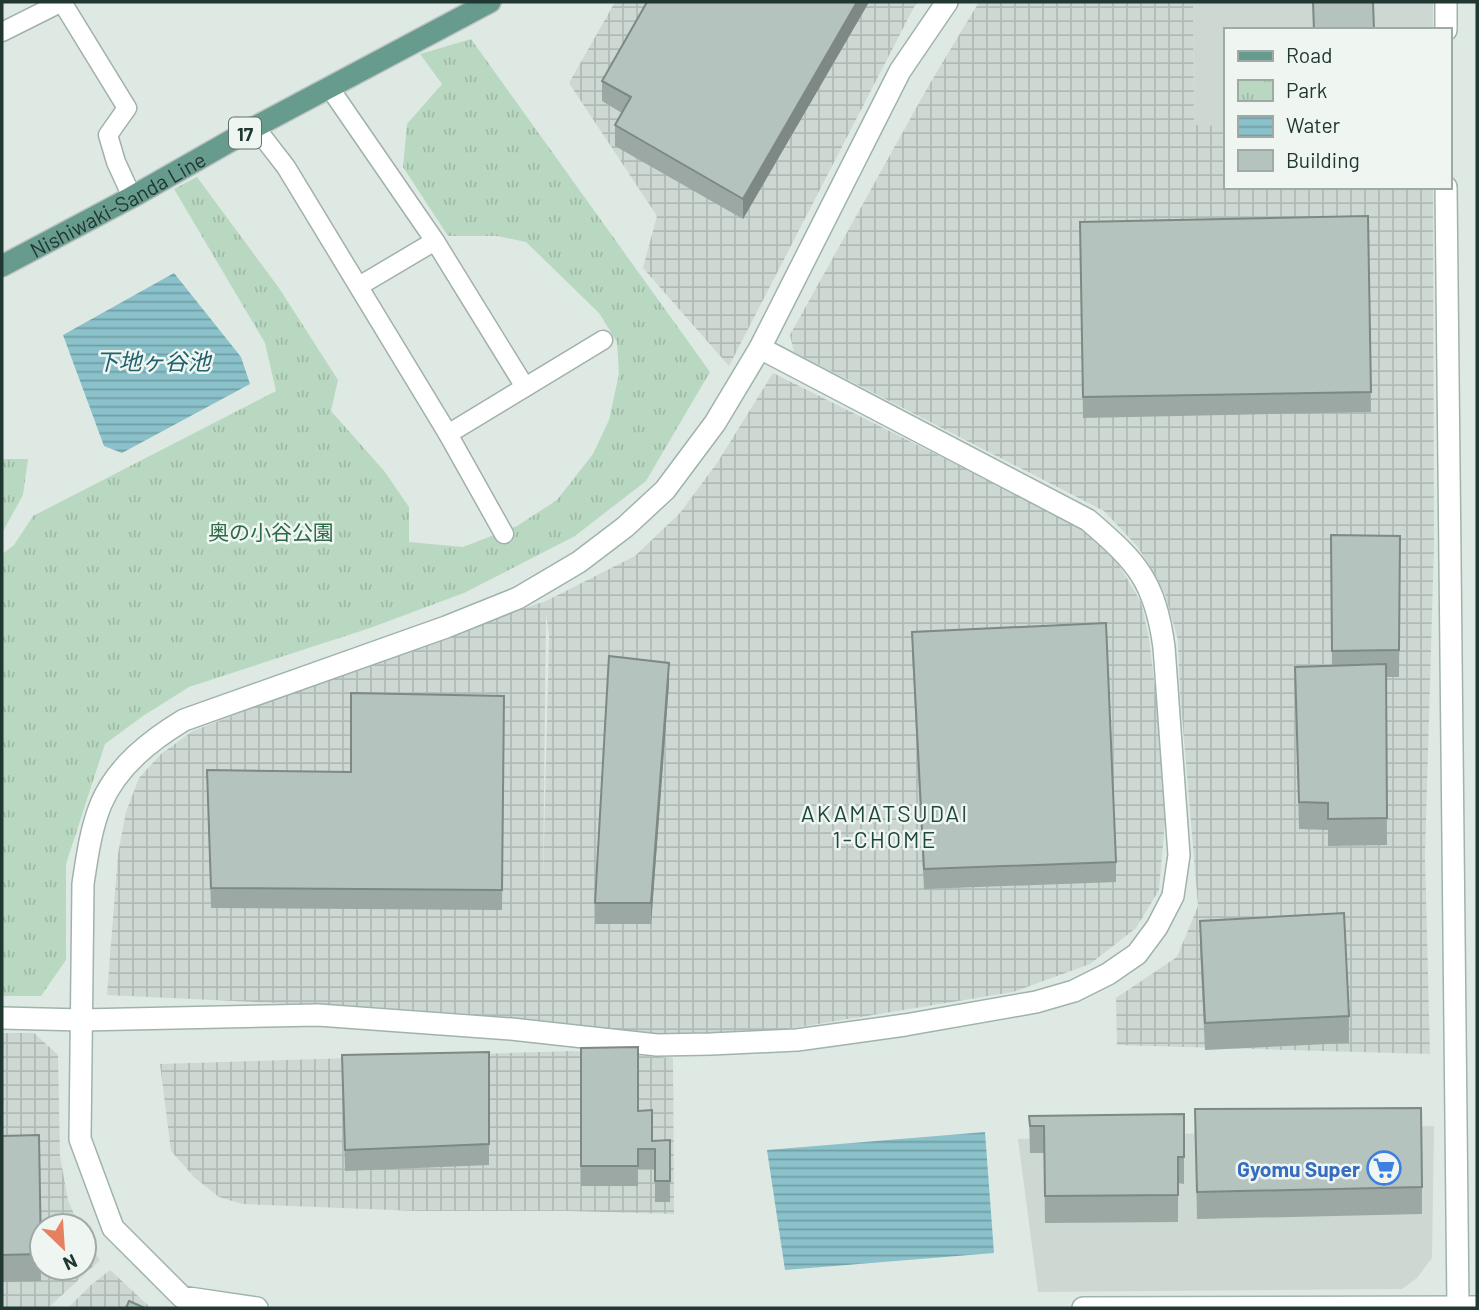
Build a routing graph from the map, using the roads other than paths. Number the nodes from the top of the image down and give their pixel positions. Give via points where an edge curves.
1 (490, 2) edge
2 (947, 2) edge
3 (1446, 2) edge
4 (1446, 28) edge
5 (2, 32) edge
6 (329, 88) junction
7 (255, 127) junction
8 (1446, 189) edge
9 (132, 197) junction
10 (435, 241) junction
11 (2, 266) edge
12 (359, 286) junction
13 (603, 340) dead end
14 (760, 348) junction
15 (525, 387) junction
16 (448, 434) junction
17 (504, 534) dead end
18 (2, 1018) edge
19 (82, 1020) junction
20 (1464, 1307) edge
21 (257, 1308) edge
22 (1083, 1308) edge

1 - 6 main road, Nishiwaki-Sanda Line / 17
2 - 14 street via 900,71
3 - 4 street
5 - 9 street via 62,2 127,108 108,135
6 - 7 main road, Nishiwaki-Sanda Line / 17
6 - 10 street
7 - 9 main road, Nishiwaki-Sanda Line / 17
7 - 12 street via 286,167
8 - 20 street
9 - 11 main road, Nishiwaki-Sanda Line / 17
10 - 12 street
10 - 15 street
12 - 16 street
13 - 15 street
14 - 19 street via 715,423 665,490 579,562 518,598 184,720 153,739 121,771 101,803 89,848 83,884
14 - 19 street via 1088,520 1126,553 1147,582 1160,614 1164,648 1179,855 1173,896 1137,954 1074,991 1036,1002 797,1040 657,1045 318,1015
15 - 16 street
16 - 17 street
18 - 19 street
19 - 21 street via 80,1139 113,1228 182,1297
20 - 22 street

